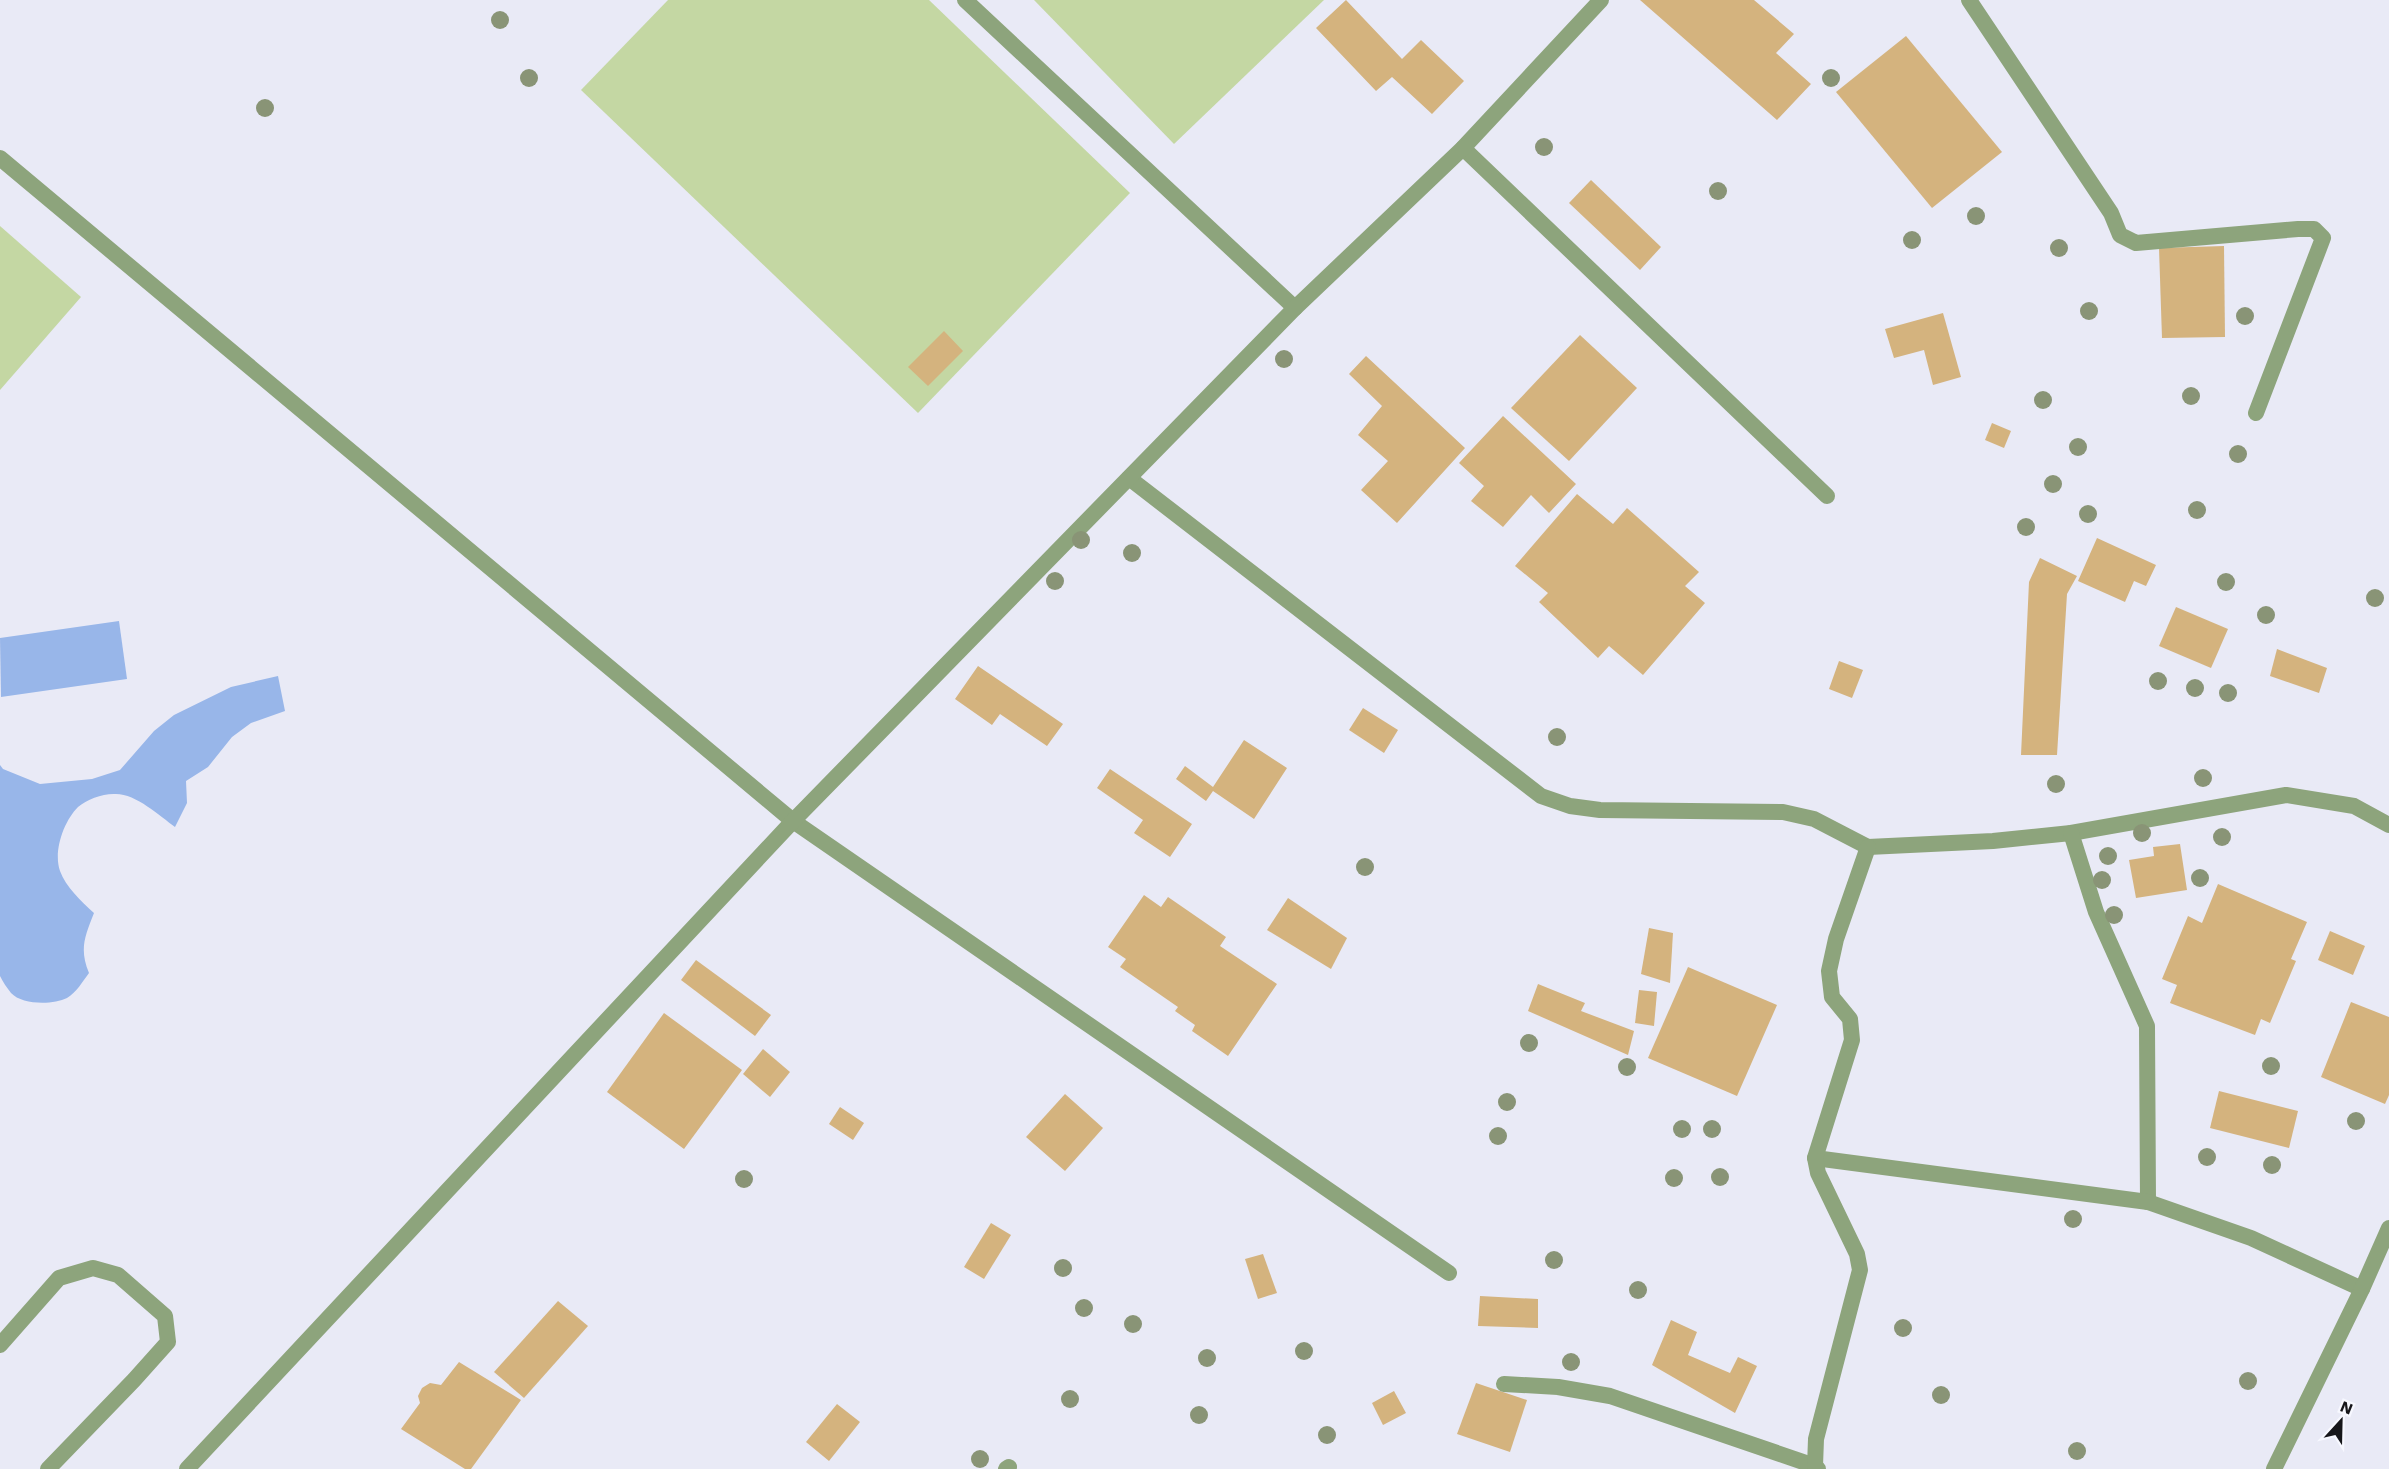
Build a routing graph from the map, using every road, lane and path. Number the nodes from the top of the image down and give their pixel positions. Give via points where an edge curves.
1 (965, 0) edge
2 (1601, 0) edge
3 (1969, 0) edge
4 (1463, 148) junction
5 (0, 158) edge
6 (1295, 308) junction
7 (2256, 413) dead end
8 (1129, 478) junction
9 (1827, 496) dead end
10 (793, 821) junction
11 (2389, 825) edge
12 (2071, 833) junction
13 (1868, 847) junction
14 (1815, 1158) junction
15 (2148, 1203) junction
16 (2389, 1228) edge
17 (1449, 1273) dead end
18 (2362, 1289) junction
19 (0, 1345) edge
20 (1504, 1384) dead end
21 (1817, 1467) edge
22 (48, 1469) edge
23 (187, 1469) edge
24 (2274, 1469) edge

1 - 6 street
2 - 4 street
3 - 7 street via 2111,213 2120,235 2136,243 2314,229 2323,238
4 - 6 street
4 - 9 street
5 - 10 street
6 - 8 street
8 - 10 street
8 - 13 street via 1541,796 1569,806 1599,810 1783,812 1814,819
10 - 17 street
10 - 23 street
11 - 12 street via 2354,806 2286,795
12 - 13 street
12 - 15 street via 2096,912 2147,1026
13 - 14 street via 1829,971 1832,997 1850,1019 1852,1040
14 - 15 street
14 - 21 street via 1818,1173 1857,1254 1860,1270 1816,1439
15 - 18 street via 2251,1238
16 - 18 street
18 - 24 street
19 - 22 street via 59,1278 93,1268 118,1275 165,1316 168,1342
20 - 21 street via 1558,1387 1610,1396

